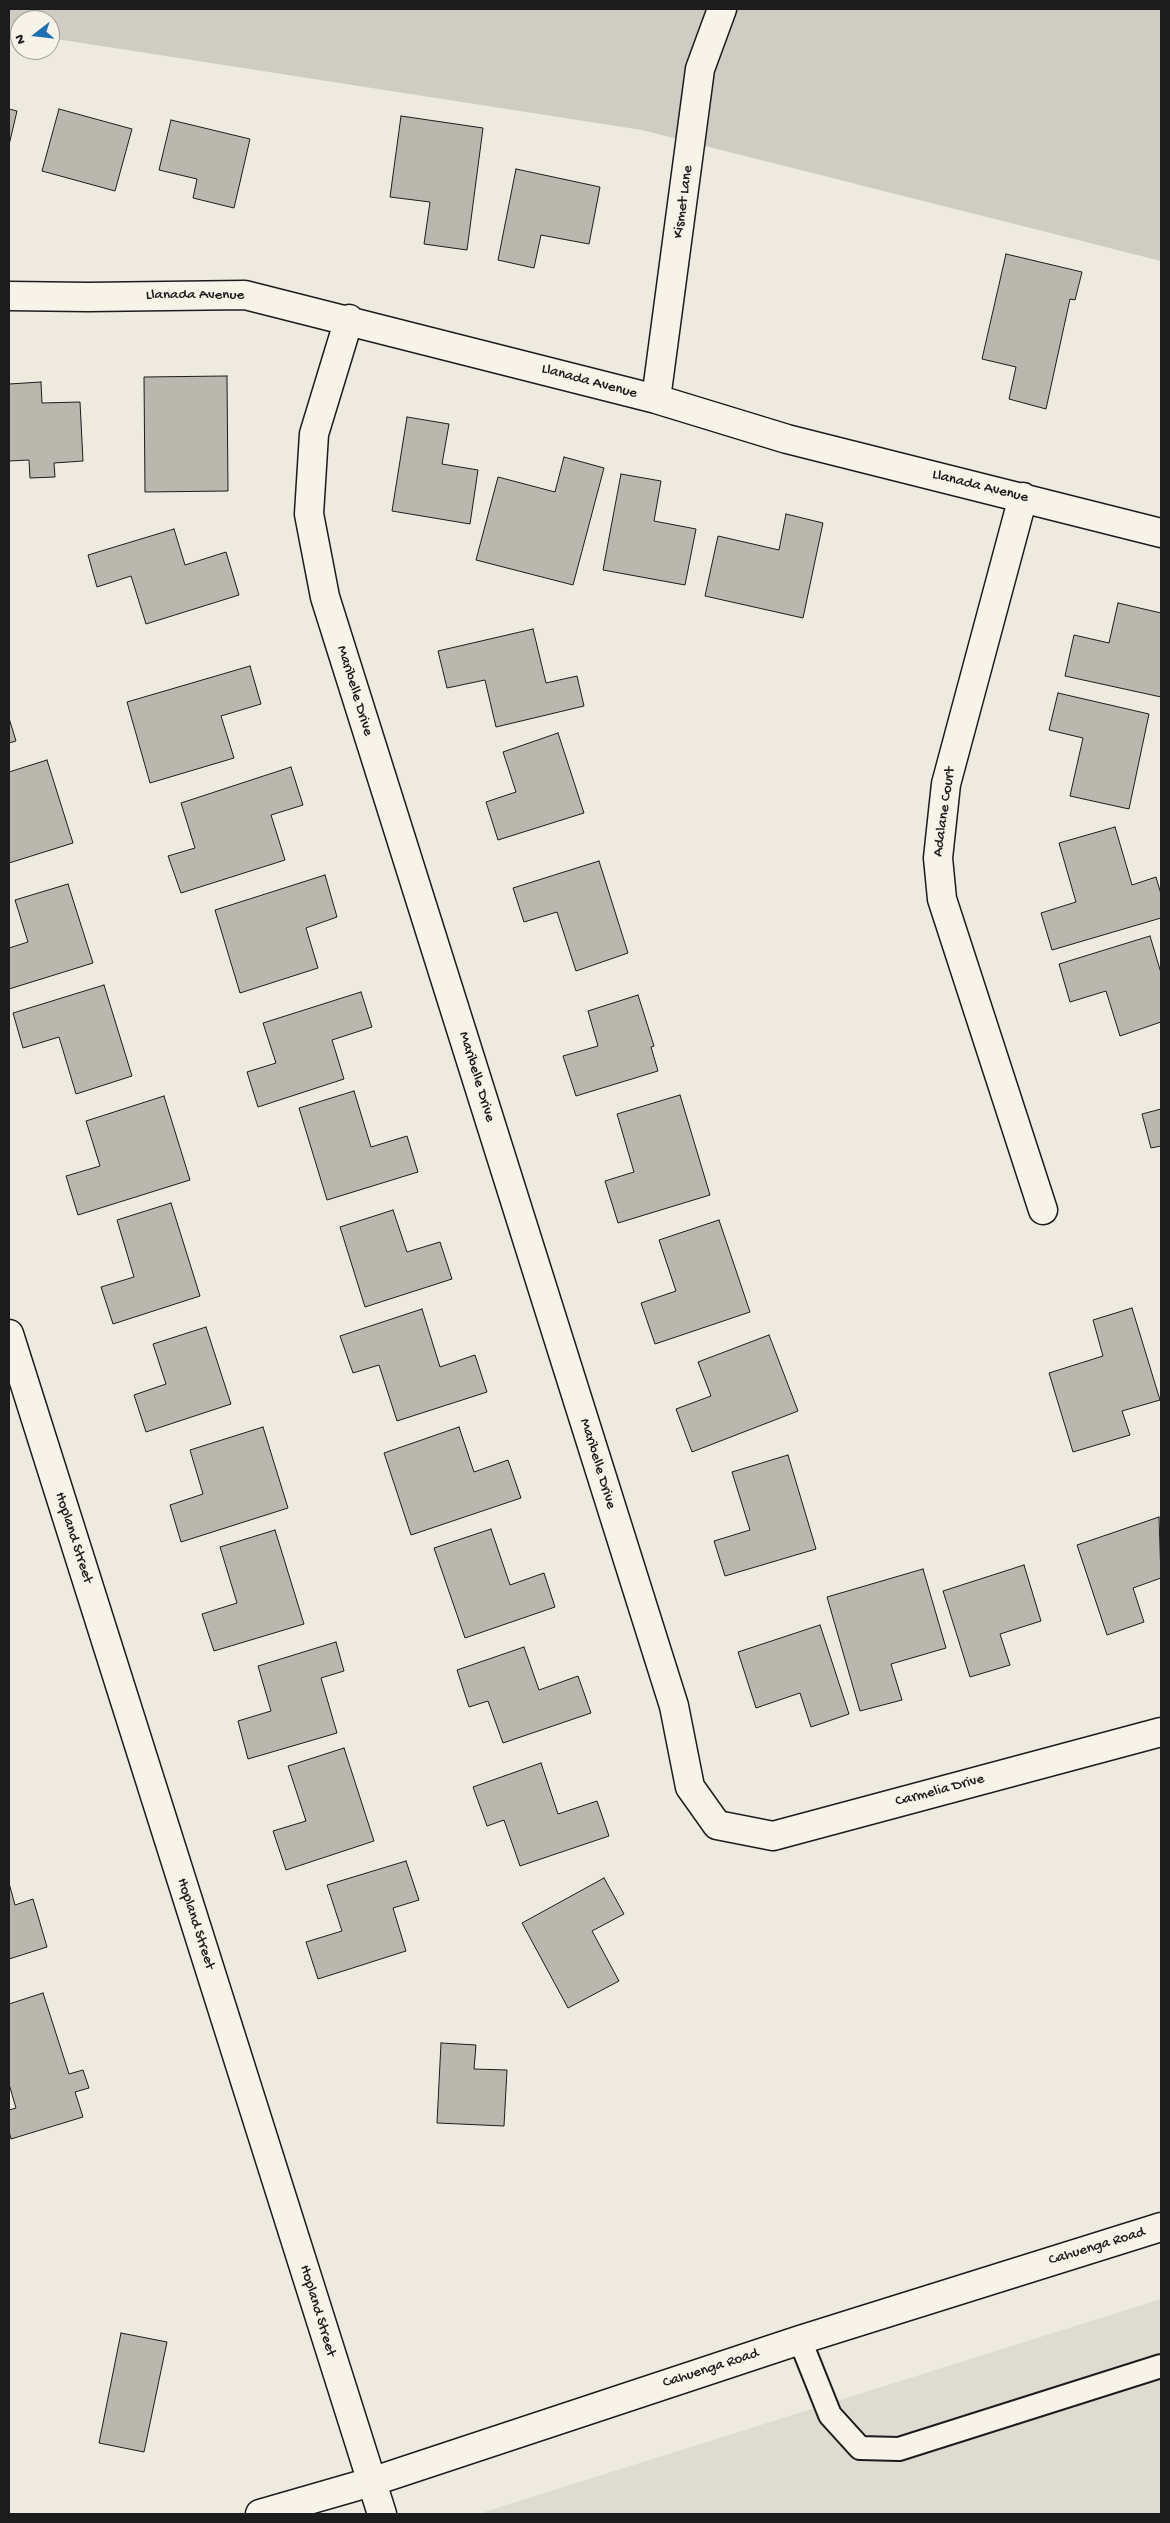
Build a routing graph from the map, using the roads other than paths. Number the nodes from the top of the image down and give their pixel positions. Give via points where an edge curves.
1 (722, 9) edge
2 (9, 296) edge
3 (349, 319) junction
4 (656, 399) junction
5 (1023, 497) junction
6 (1161, 533) edge
7 (1043, 1210) dead end
8 (9, 1334) edge
9 (1161, 1732) edge
10 (717, 1824) joint
11 (1161, 2227) edge
12 (800, 2340) junction
13 (1161, 2366) edge
14 (370, 2482) junction
15 (260, 2514) edge
16 (382, 2514) edge

1 - 4 street, Kismet Lane via 700,69
2 - 3 street, Llanada Avenue via 245,294
3 - 4 street, Llanada Avenue
3 - 10 street, Maribelle Drive via 314,434 309,514 325,597 674,1706 690,1787
4 - 5 street, Llanada Avenue via 787,439
5 - 6 street, Llanada Avenue
5 - 7 street, Adalane Court via 946,784 938,858 942,899
8 - 14 street, Hopland Street
9 - 10 street, Carmelia Drive via 773,1836
11 - 12 street, Cahuenga Road
12 - 13 lane via 830,2415 860,2448 899,2449
12 - 14 street, Cahuenga Road
14 - 15 street, Cahuenga Road
14 - 16 street, Hopland Street

